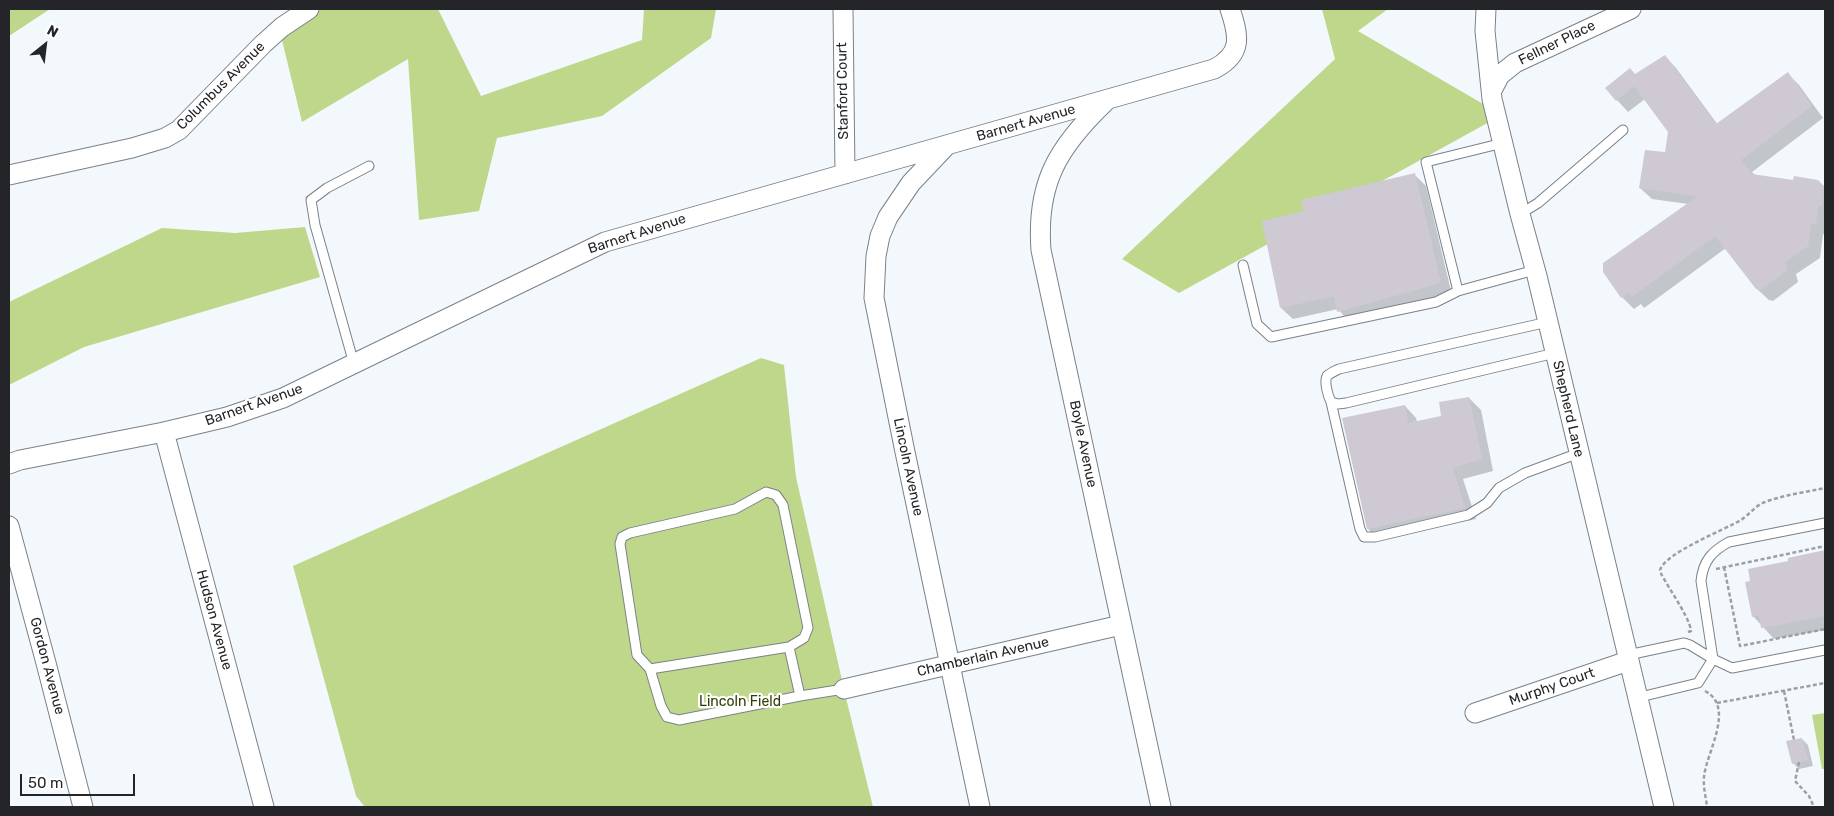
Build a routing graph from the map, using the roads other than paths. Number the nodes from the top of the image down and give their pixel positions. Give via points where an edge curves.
1 (309, 9) edge
2 (843, 9) edge
3 (1230, 9) edge
4 (1486, 9) edge
5 (1631, 9) edge
6 (1492, 90) junction
7 (1109, 99) junction
8 (1623, 130) dead end
9 (1503, 143) junction
10 (947, 145) junction
11 (368, 166) dead end
12 (845, 174) junction
13 (9, 175) edge
14 (1520, 214) junction
15 (1243, 265) dead end
16 (1535, 270) junction
17 (1458, 291) junction
18 (1548, 322) junction
19 (1555, 353) junction
20 (354, 364) junction
21 (1331, 402) junction
22 (164, 432) junction
23 (1579, 453) junction
24 (9, 464) edge
25 (1825, 523) edge
26 (9, 526) edge
27 (1121, 626) junction
28 (789, 647) junction
29 (1825, 650) edge
30 (1628, 658) junction
31 (1713, 659) junction
32 (950, 665) junction
33 (650, 669) junction
34 (844, 689) joint
35 (800, 696) junction
36 (1636, 698) junction
37 (1475, 713) dead end
38 (83, 807) edge
39 (264, 807) edge
40 (980, 807) edge
41 (1161, 807) edge
42 (1664, 807) edge

1 - 13 street, Columbus Avenue via 262,44 179,130 165,138
2 - 12 street, Stanford Court
3 - 7 street, Barnert Avenue via 1237,38 1235,53 1226,63
4 - 6 street, Shepherd Lane via 1485,32
5 - 6 street, Fellner Place via 1515,63 1500,75
6 - 9 street, Shepherd Lane
7 - 10 street, Barnert Avenue
7 - 27 street, Boyle Avenue via 1087,120 1057,159 1044,193 1039,228 1050,294
8 - 14 lane via 1538,203
9 - 14 street, Shepherd Lane
9 - 17 lane via 1426,162
10 - 12 street, Barnert Avenue
10 - 32 street, Lincoln Avenue via 911,183 888,217 876,256 874,298
11 - 20 lane via 311,200
12 - 20 street, Barnert Avenue via 604,242
14 - 16 street, Shepherd Lane
15 - 17 lane via 1257,324 1271,337 1436,302
16 - 17 lane
16 - 18 street, Shepherd Lane
18 - 19 street, Shepherd Lane
18 - 21 lane via 1328,374 1326,379
19 - 21 lane via 1346,403
19 - 23 street, Shepherd Lane
20 - 22 street, Barnert Avenue via 283,398 227,417
21 - 23 lane via 1364,537 1375,538 1468,515 1487,503 1499,488 1525,473
22 - 24 street, Barnert Avenue
22 - 39 street, Hudson Avenue
23 - 30 street, Shepherd Lane
25 - 31 lane via 1729,542 1707,558 1701,581
26 - 38 street, Gordon Avenue
27 - 32 street, Chamberlain Avenue
27 - 41 street, Boyle Avenue
28 - 33 lane
28 - 33 lane via 804,638 808,628 783,505 776,495 766,492 735,509 622,537 620,544 637,655
28 - 35 lane
29 - 31 lane via 1732,668
30 - 31 lane via 1684,643
30 - 36 street, Shepherd Lane
30 - 37 street, Murphy Court
31 - 36 lane via 1698,682
32 - 34 street, Chamberlain Avenue
32 - 40 street, Lincoln Avenue
33 - 35 lane via 667,717 679,720
34 - 35 lane
36 - 42 street, Shepherd Lane

